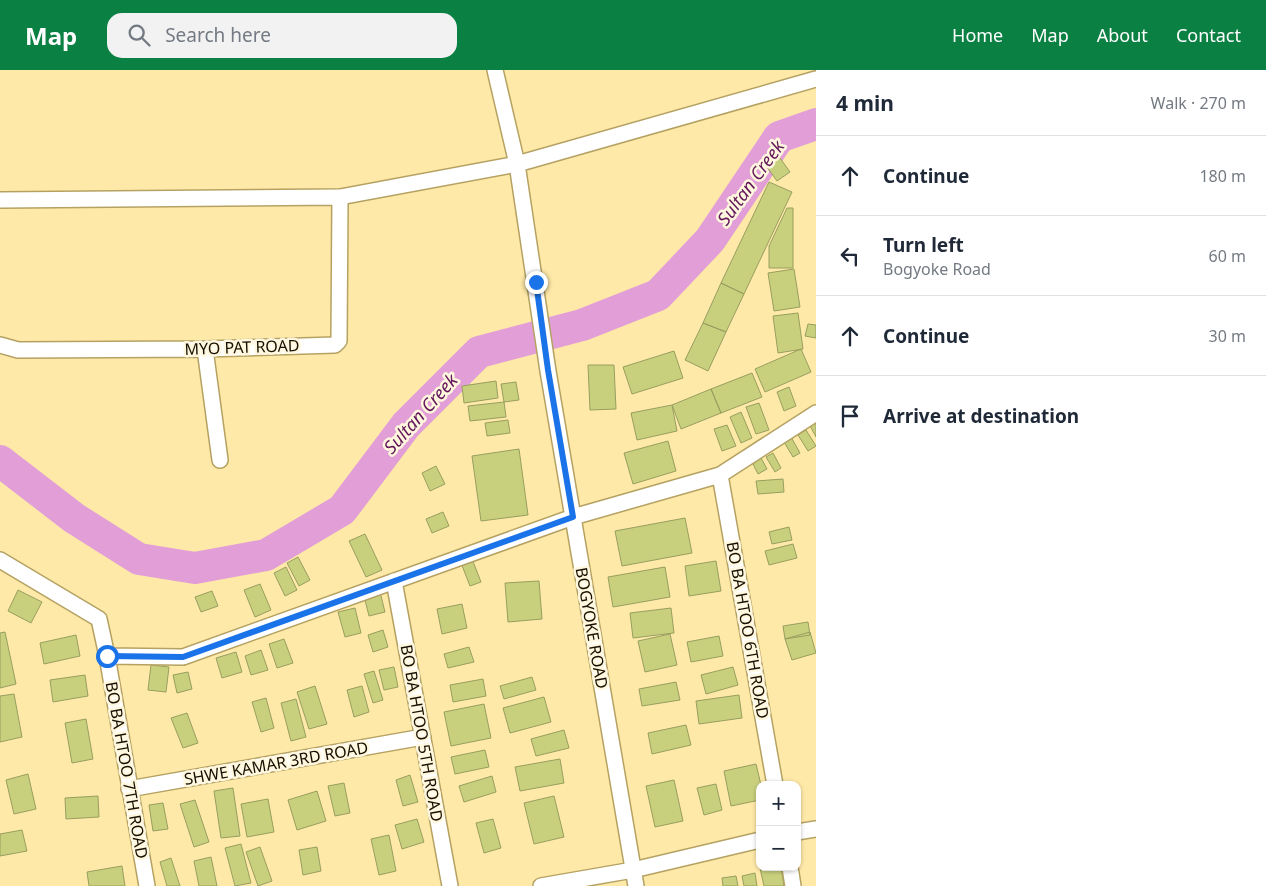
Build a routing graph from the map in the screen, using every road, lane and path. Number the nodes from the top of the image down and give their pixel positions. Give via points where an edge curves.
1 (495, 70) edge
2 (816, 80) edge
3 (517, 164) junction
4 (340, 197) junction
5 (0, 200) edge
6 (0, 345) edge
7 (205, 349) junction
8 (816, 413) edge
9 (220, 460) dead end
10 (720, 475) junction
11 (573, 517) junction
12 (0, 560) edge
13 (394, 580) junction
14 (107, 656) junction
15 (422, 737) junction
16 (774, 781) edge
17 (129, 788) junction
18 (816, 829) edge
19 (801, 831) edge
20 (756, 841) edge
21 (633, 870) junction
22 (791, 871) edge
23 (146, 886) edge
24 (450, 886) edge
25 (541, 886) edge
26 (636, 886) edge
27 (793, 886) edge

1 - 3 street, BOGYOKE ROAD
2 - 3 street
3 - 4 street
3 - 11 street, BOGYOKE ROAD
4 - 5 street
4 - 7 street, MYO PAT ROAD via 338,343
6 - 7 street, MYO PAT ROAD via 18,350
7 - 9 street
8 - 10 street
10 - 11 street
10 - 16 street, BO BA HTOO 6TH ROAD
11 - 13 street
11 - 21 street, BOGYOKE ROAD
12 - 14 street, BO BA HTOO 7TH ROAD via 99,619
13 - 14 street via 183,657
13 - 15 street, BO BA HTOO 5TH ROAD
14 - 17 street, BO BA HTOO 7TH ROAD
15 - 17 street, SHWE KAMAR 3RD ROAD
15 - 24 street, BO BA HTOO 5TH ROAD
17 - 23 street, BO BA HTOO 7TH ROAD
18 - 19 street
20 - 21 street
21 - 25 street
21 - 26 street, BOGYOKE ROAD
22 - 27 street

